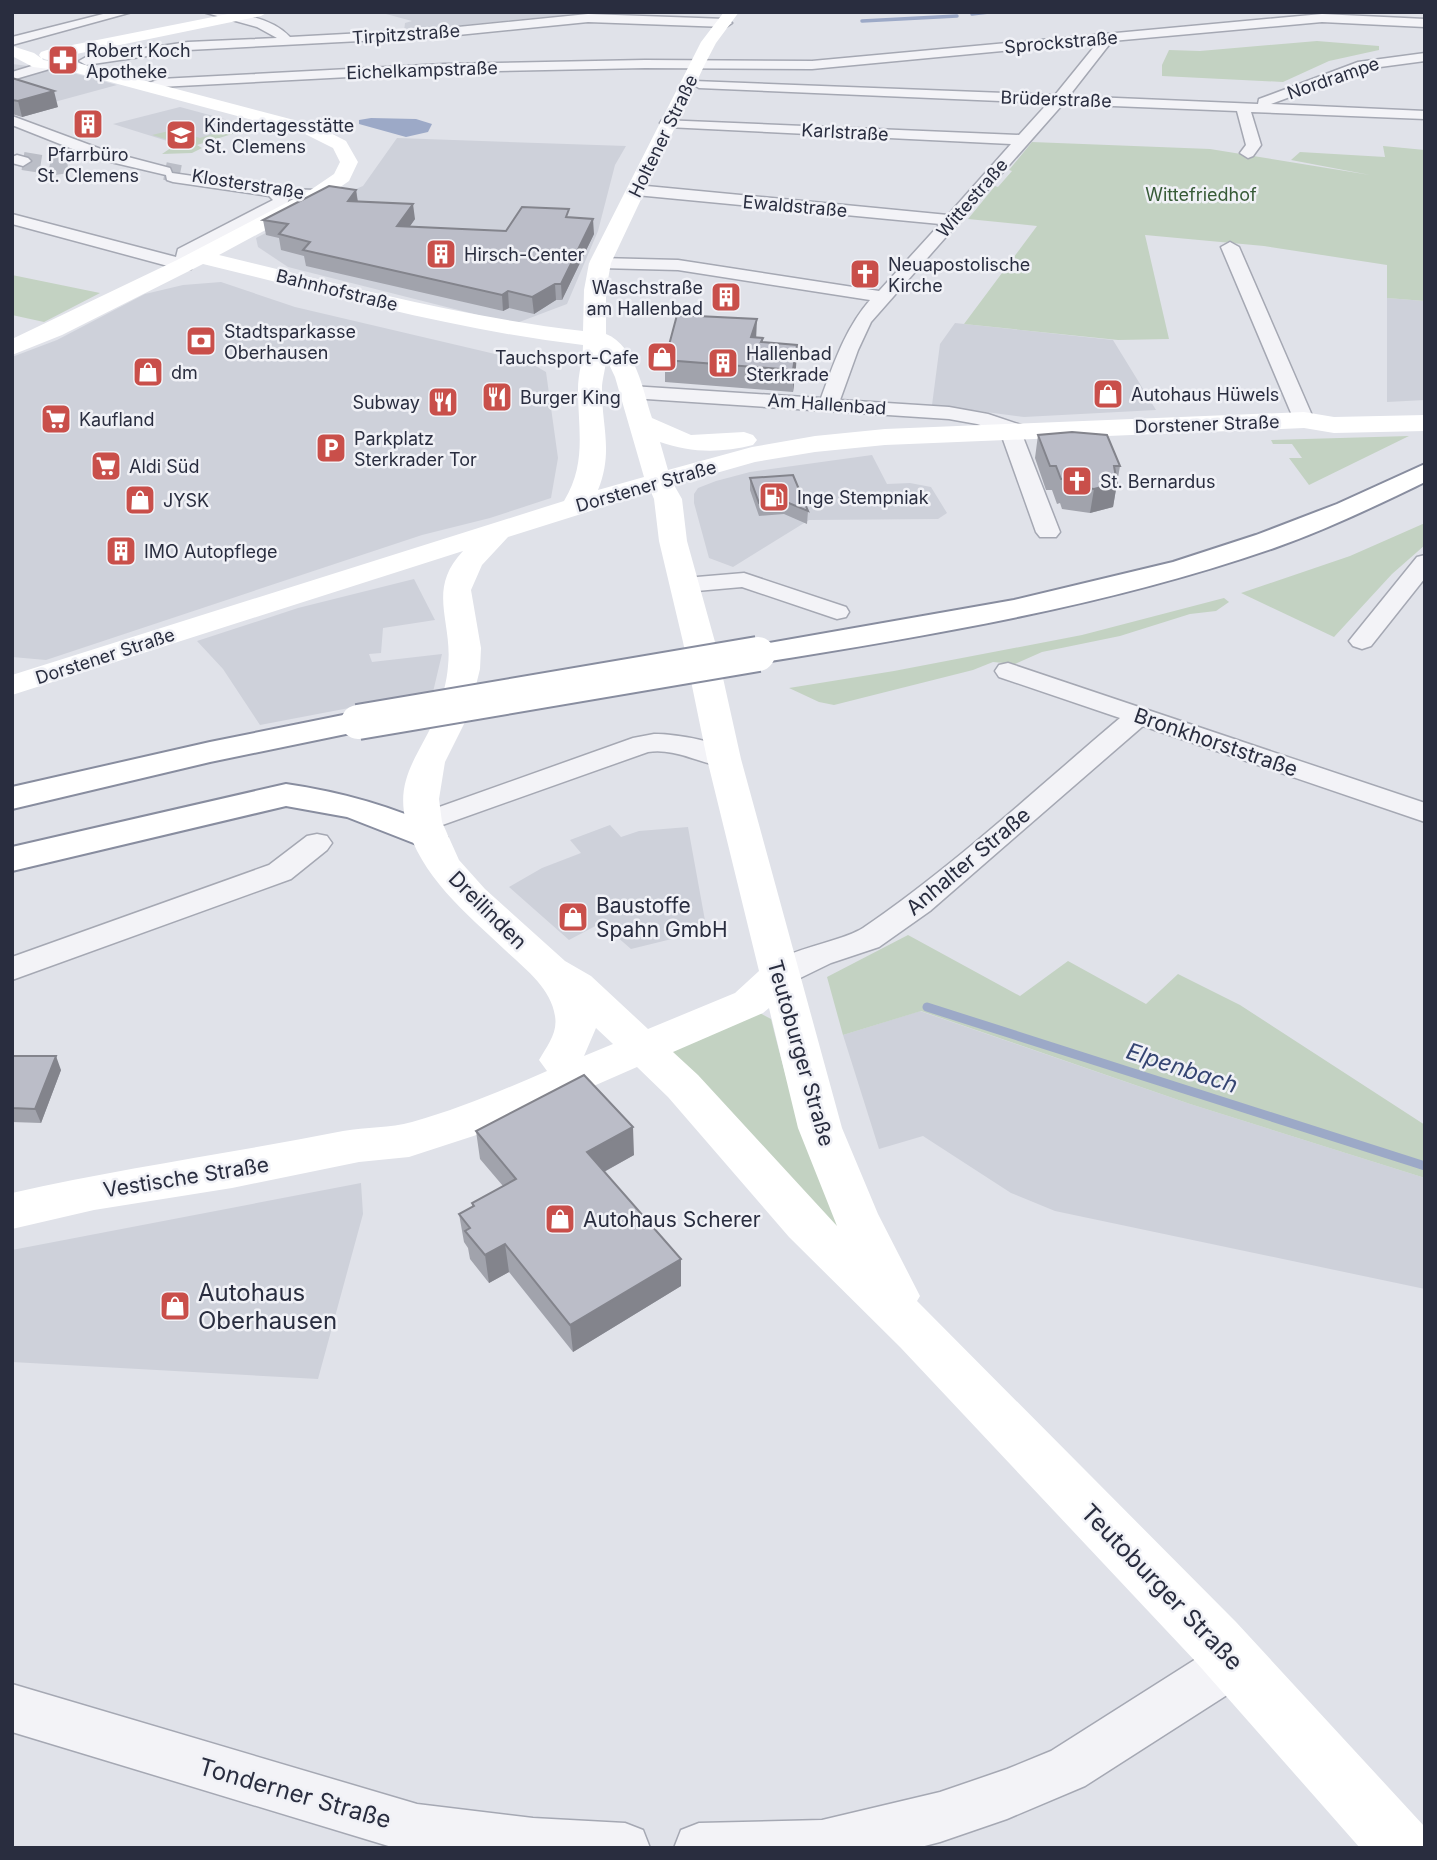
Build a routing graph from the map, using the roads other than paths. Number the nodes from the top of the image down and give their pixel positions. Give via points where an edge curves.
1 (126, 12) edge
2 (209, 12) edge
3 (261, 12) edge
4 (600, 15) edge
5 (729, 17) edge
6 (236, 18) junction
7 (1425, 23) edge
8 (438, 33) junction
9 (1108, 38) junction
10 (12, 41) edge
11 (286, 41) junction
12 (12, 51) edge
13 (1425, 57) edge
14 (31, 58) junction
15 (436, 58) junction
16 (86, 61) dead end
17 (697, 64) junction
18 (48, 65) junction
19 (12, 76) edge
20 (687, 84) junction
21 (148, 86) junction
22 (1059, 99) junction
23 (1242, 106) junction
24 (1425, 115) edge
25 (12, 120) edge
26 (667, 123) junction
27 (1022, 140) junction
28 (1248, 153) dead end
29 (105, 158) junction
30 (77, 163) tunnel mouth
31 (169, 174) junction
32 (636, 191) junction
33 (278, 195) junction
34 (316, 195) junction
35 (12, 219) edge
36 (953, 220) junction
37 (236, 238) junction
38 (1230, 247) dead end
39 (190, 258) junction
40 (600, 263) junction
41 (270, 274) junction
42 (237, 278) junction
43 (122, 294) junction
44 (883, 297) junction
45 (604, 306) junction
46 (522, 331) junction
47 (602, 338) junction
48 (12, 348) edge
49 (564, 357) junction
50 (590, 383) junction
51 (629, 385) junction
52 (829, 403) junction
53 (1425, 408) edge
54 (1304, 420) junction
55 (642, 424) junction
56 (1425, 424) edge
57 (1015, 431) junction
58 (854, 439) junction
59 (596, 452) junction
60 (1425, 472) edge
61 (658, 480) junction
62 (1425, 499) edge
63 (581, 504) junction
64 (498, 531) junction
65 (1048, 532) dead end
66 (673, 541) junction
67 (1422, 571) edge
68 (685, 585) junction
69 (456, 590) junction
70 (300, 593) junction
71 (1062, 599) junction
72 (837, 612) dead end
73 (1362, 641) dead end
74 (1008, 671) dead end
75 (12, 685) edge
76 (1139, 716) junction
77 (724, 759) junction
78 (12, 798) edge
79 (1425, 813) edge
80 (426, 830) junction
81 (317, 843) dead end
82 (12, 859) edge
83 (12, 969) edge
84 (551, 971) junction
85 (779, 975) junction
86 (635, 1038) junction
87 (560, 1060) junction
88 (359, 1145) junction
89 (12, 1212) edge
90 (917, 1332) junction
91 (1235, 1662) junction
92 (12, 1708) edge
93 (625, 1848) edge
94 (699, 1848) edge
95 (1402, 1848) edge

1 - 10 street
2 - 6 street
3 - 6 main road
4 - 5 street, Tirpitzstraße
4 - 8 street, Tirpitzstraße
5 - 17 main road, Holtener Straße
6 - 11 street via 280,32
6 - 14 main road
7 - 9 street, Sprockstraße via 1393,26 1322,18
8 - 11 street, Tirpitzstraße
8 - 15 street
9 - 17 street, Sprockstraße via 812,65
9 - 22 street, Wittestraße
11 - 16 street, Tirpitzstraße via 193,46
12 - 14 main road
13 - 23 street, Nordrampe via 1363,65
14 - 18 main road
15 - 17 street, Eichelkampstraße
15 - 21 street, Eichelkampstraße
17 - 20 main road, Holtener Straße
18 - 19 street
18 - 21 main road via 74,66
20 - 22 street, Brüderstraße
20 - 26 main road, Holtener Straße
21 - 34 main road via 292,124 338,142 349,157 348,168
22 - 23 street, Brüderstraße
22 - 27 street, Wittestraße
23 - 24 street, Brüderstraße
23 - 28 street via 1254,145
25 - 29 street, Klosterstraße
26 - 27 street, Karlstraße
26 - 32 main road, Holtener Straße
27 - 36 street, Wittestraße
29 - 30 street
29 - 31 street, Klosterstraße
31 - 33 street, Klosterstraße
31 - 34 street, Klosterstraße via 285,186
32 - 36 street, Ewaldstraße
32 - 40 main road, Holtener Straße
33 - 34 street, Klosterstraße
33 - 39 street via 280,203
34 - 37 main road
35 - 39 street, Bahnhofstraße via 83,234 110,245
36 - 44 street, Wittestraße
37 - 39 main road
37 - 41 main road via 242,257
38 - 54 street
39 - 41 main road, Bahnhofstraße
39 - 42 main road, Bahnhofstraße
39 - 43 main road
40 - 44 street via 678,265
40 - 45 main road via 610,281
41 - 46 main road, Bahnhofstraße
42 - 43 main road via 174,283
42 - 49 main road, Bahnhofstraße
43 - 48 main road
44 - 52 street, Wittestraße via 863,320
45 - 46 main road via 566,322
45 - 47 main road
46 - 47 main road, Bahnhofstraße
47 - 49 main road, Bahnhofstraße
47 - 50 main road
47 - 51 main road via 615,351
49 - 50 main road
50 - 59 main road
51 - 52 street, Am Hallenbad
51 - 55 main road
52 - 57 street, Am Hallenbad via 968,415
53 - 54 main road, Dorstener Straße via 1326,413
54 - 56 main road, Dorstener Straße via 1334,425
54 - 57 main road, Dorstener Straße
55 - 58 main road via 668,439 699,445 813,433
55 - 61 main road
57 - 58 main road, Dorstener Straße
57 - 65 street
58 - 61 main road, Dorstener Straße via 751,455
59 - 61 main road via 628,477
59 - 63 main road
60 - 71 main road via 1321,521 1243,549
61 - 63 main road, Dorstener Straße
61 - 66 main road, Teutoburger Straße via 668,499
62 - 71 main road via 1343,536 1188,589
63 - 64 main road, Dorstener Straße
63 - 66 main road via 618,501 633,505
64 - 69 main road via 469,562
64 - 70 main road, Dorstener Straße
66 - 68 main road, Teutoburger Straße
67 - 73 street
68 - 72 street via 744,580
68 - 77 main road, Teutoburger Straße
69 - 70 main road via 444,575 416,568
69 - 80 main road, Dreilinden via 464,668 453,714 423,780
70 - 75 main road, Dorstener Straße
71 - 78 main road, bridge via 358,722
74 - 76 street, Bronkhorststraße
76 - 79 street, Bronkhorststraße
76 - 85 street, Anhalter Straße via 919,904 868,939
77 - 80 street via 687,744 643,744
77 - 85 main road, Teutoburger Straße
80 - 82 main road via 364,808 286,795
80 - 84 main road, Dreilinden via 443,865 472,898
81 - 83 street via 280,872
84 - 86 main road, Dreilinden via 577,986
84 - 87 main road via 572,1003 578,1022 573,1041
85 - 86 main road, Anhalter Straße via 749,1003
85 - 90 main road, Teutoburger Straße via 839,1184
86 - 87 main road, Vestische Straße
86 - 88 main road, Vestische Straße via 602,1068 483,1116 409,1140
86 - 90 main road, Teutoburger Straße via 806,1224
87 - 88 main road, Vestische Straße
88 - 89 main road, Vestische Straße via 222,1173 94,1192
90 - 91 main road, Teutoburger Straße
91 - 94 street via 1068,1769 940,1817 822,1844
91 - 95 main road, Teutoburger Straße
92 - 93 street, Tonderner Straße via 417,1829

